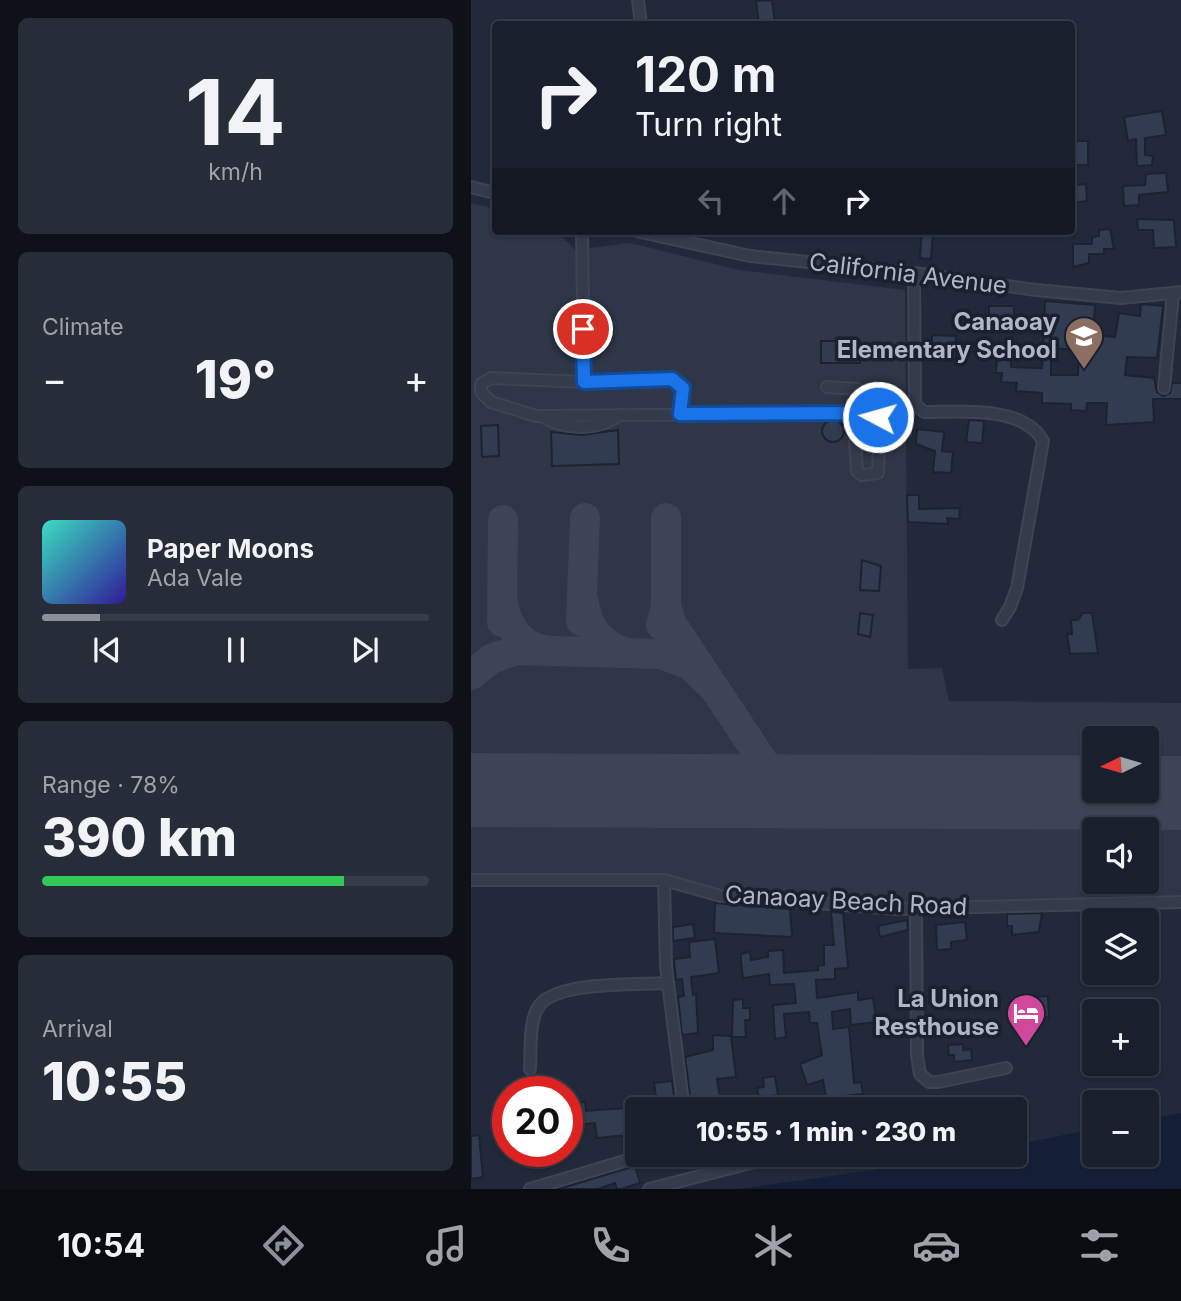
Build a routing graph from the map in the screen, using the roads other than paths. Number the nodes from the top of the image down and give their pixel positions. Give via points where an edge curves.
1 (638, 0) edge
2 (641, 21) edge
3 (471, 187) edge
4 (492, 192) edge
5 (582, 235) edge
6 (654, 235) edge
7 (692, 235) edge
8 (690, 243) junction
9 (914, 273) junction
10 (1177, 293) edge
11 (584, 382) junction
12 (827, 387) dead end
13 (1164, 388) dead end
14 (853, 413) junction
15 (865, 413) junction
16 (680, 414) junction
17 (1002, 620) dead end
18 (471, 880) edge
19 (663, 880) junction
20 (1181, 902) edge
21 (916, 909) junction
22 (668, 983) junction
23 (1006, 1068) dead end
24 (530, 1069) dead end
25 (683, 1097) edge
26 (625, 1161) edge
27 (736, 1167) edge
28 (530, 1189) edge
29 (649, 1189) edge

1 - 2 street
3 - 4 street
5 - 11 street
6 - 8 street, California Avenue
7 - 8 street
8 - 9 street, California Avenue via 750,256
9 - 10 street, California Avenue via 1098,296
9 - 17 street via 917,409 994,413 1028,425 1043,442 1017,588
10 - 13 street
11 - 16 street via 672,379 683,388
11 - 16 street via 491,378 481,384 481,393 511,410 543,416
12 - 15 street via 857,389
14 - 15 street
14 - 15 street via 857,471 862,475 879,473 878,417
14 - 16 street
18 - 19 street, Canaoay Beach Road
19 - 21 street, Canaoay Beach Road via 721,896
19 - 22 street
20 - 21 street, Canaoay Beach Road
21 - 23 street via 920,1074 928,1082 938,1082
22 - 24 street via 550,994 534,1017
22 - 25 street
26 - 28 street
27 - 29 street

